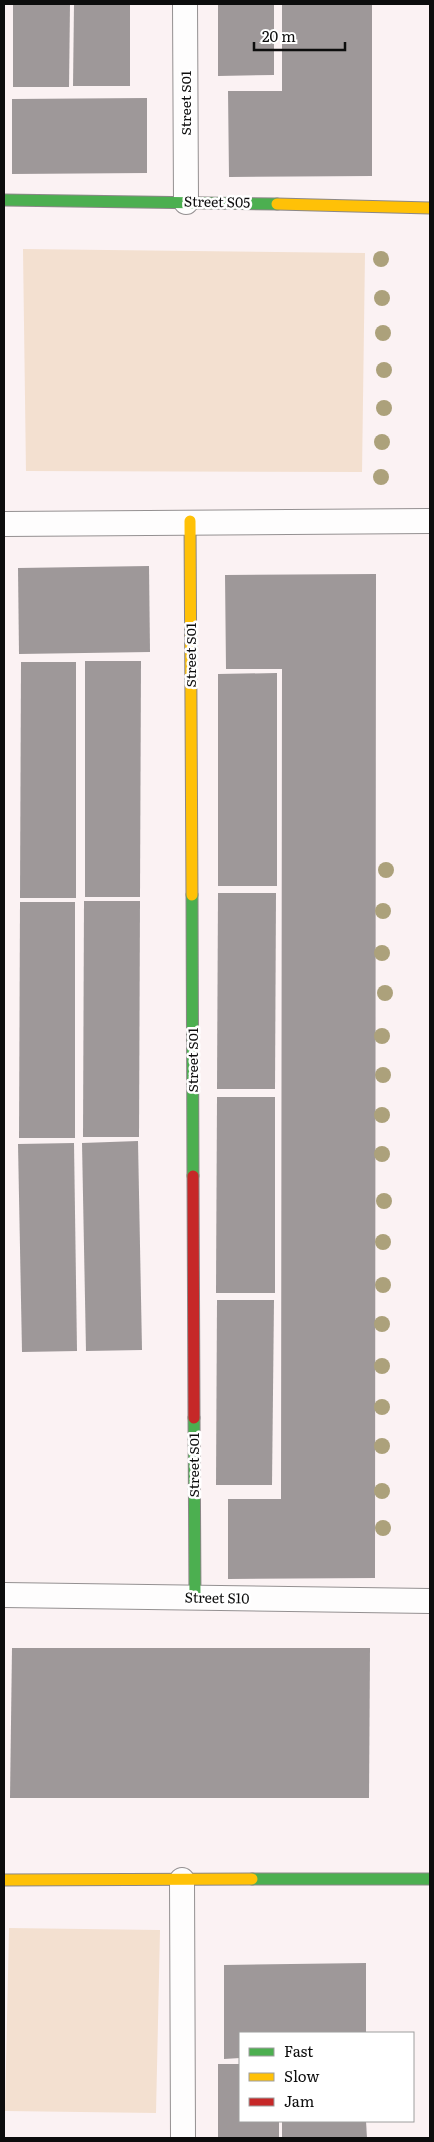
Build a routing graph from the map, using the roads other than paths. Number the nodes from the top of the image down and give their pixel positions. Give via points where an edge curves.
1 (185, 4) edge
2 (4, 200) edge
3 (186, 202) junction
4 (430, 208) edge
5 (430, 521) edge
6 (190, 522) junction
7 (4, 524) edge
8 (4, 1595) edge
9 (195, 1598) junction
10 (430, 1601) edge
11 (4, 1880) edge
12 (182, 1880) junction
13 (430, 1880) edge
14 (183, 2138) edge

1 - 3 street, Street S01
2 - 3 street, Street S05
3 - 4 street, Street S05
5 - 6 street
6 - 7 street
6 - 9 street, Street S01
8 - 9 street, Street S10
9 - 10 street, Street S10
11 - 12 street
12 - 13 street
12 - 14 street

